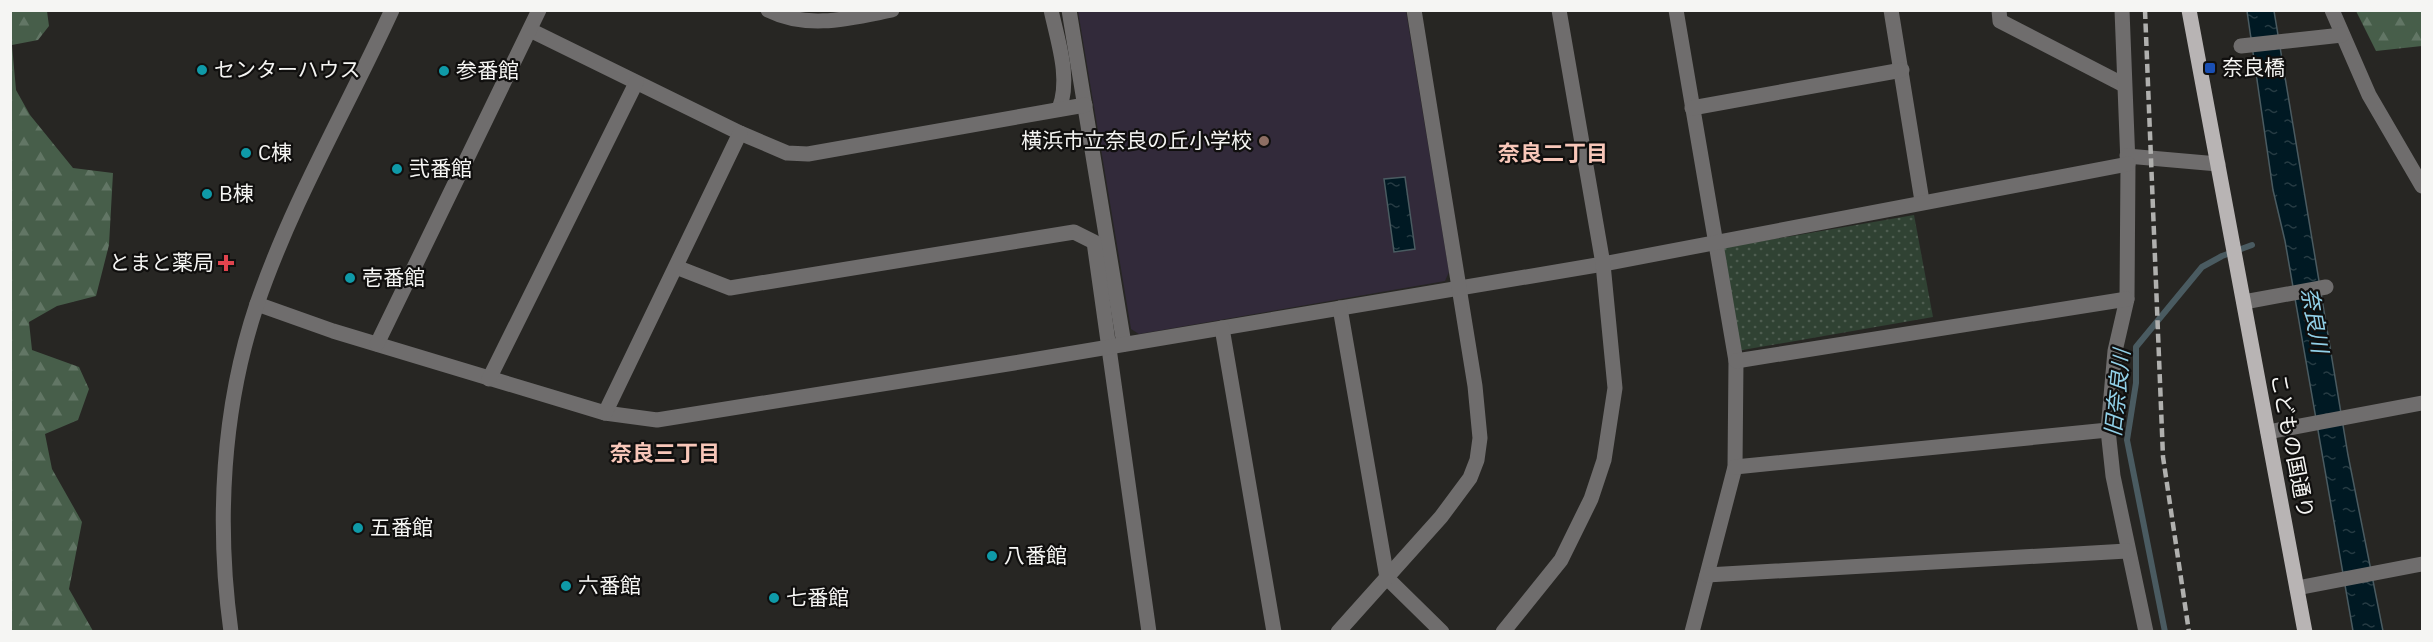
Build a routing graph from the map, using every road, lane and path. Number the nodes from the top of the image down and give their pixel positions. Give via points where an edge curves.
1 (392, 10) edge
2 (539, 10) edge
3 (768, 10) edge
4 (892, 10) edge
5 (1051, 10) edge
6 (1069, 10) edge
7 (1414, 10) edge
8 (1559, 10) edge
9 (1676, 10) edge
10 (1891, 10) edge
11 (1999, 10) edge
12 (2122, 10) edge
13 (2189, 10) edge
14 (2332, 10) edge
15 (530, 30) junction
16 (2342, 35) junction
17 (2241, 46) dead end
18 (1902, 70) junction
19 (636, 83) junction
20 (2124, 85) junction
21 (1085, 105) junction
22 (1692, 108) junction
23 (1059, 109) junction
24 (740, 133) junction
25 (2128, 160) junction
26 (2218, 165) junction
27 (2419, 167) edge
28 (2422, 186) edge
29 (1922, 201) junction
30 (1103, 220) junction
31 (1082, 235) junction
32 (1714, 242) junction
33 (1603, 264) junction
34 (676, 267) junction
35 (2324, 287) dead end
36 (1460, 288) junction
37 (2127, 298) junction
38 (2244, 302) junction
39 (257, 304) junction
40 (1340, 308) junction
41 (1222, 328) junction
42 (377, 344) junction
43 (1116, 346) junction
44 (1736, 361) junction
45 (489, 379) junction
46 (2422, 403) edge
47 (605, 413) junction
48 (2108, 430) junction
49 (2268, 432) junction
50 (1735, 467) junction
51 (2127, 551) junction
52 (2422, 564) edge
53 (1707, 575) junction
54 (1387, 578) junction
55 (2297, 588) junction
56 (231, 632) edge
57 (1149, 632) edge
58 (1274, 632) edge
59 (1338, 632) edge
60 (1442, 632) edge
61 (1503, 632) edge
62 (1692, 632) edge
63 (2146, 632) edge
64 (2305, 632) edge

1 - 39 street via 302,193
2 - 15 street
3 - 4 street via 825,23
5 - 23 street via 1064,76
6 - 21 street
7 - 36 street
8 - 33 street
9 - 22 street
10 - 18 street
11 - 20 street via 2000,21
12 - 20 street
13 - 26 main road
14 - 16 street
15 - 19 street
15 - 42 street
16 - 17 street
16 - 27 street via 2369,95
18 - 22 street
18 - 29 street
19 - 24 street
19 - 45 street
20 - 25 street
21 - 23 street
21 - 30 street
22 - 32 street
23 - 24 street via 808,154 787,153
24 - 34 street
25 - 26 street
25 - 29 street
25 - 37 street
26 - 38 main road, こどもの国通り
27 - 28 street
29 - 32 street
30 - 31 street
30 - 43 street
31 - 34 street via 1074,232 730,288
31 - 43 street via 1094,242
32 - 33 street
32 - 44 street
33 - 36 street
33 - 61 street via 1615,388 1604,460 1591,499 1562,560
34 - 47 street
35 - 38 street
36 - 40 street
36 - 54 street via 1475,386 1480,438 1477,460 1461,494
37 - 44 street
37 - 48 street via 2115,351
38 - 49 main road, こどもの国通り
39 - 42 street
39 - 56 street via 230,416 226,463 224,563
40 - 41 street
40 - 54 street
41 - 43 street
41 - 58 street
42 - 45 street
43 - 47 street via 657,420
43 - 57 street
44 - 50 street
45 - 47 street
46 - 49 street
48 - 50 street
48 - 51 street
49 - 55 main road, こどもの国通り
50 - 53 street
51 - 53 street
51 - 63 street
52 - 55 street
53 - 62 street
54 - 59 street
54 - 60 street
55 - 64 main road, こどもの国通り

